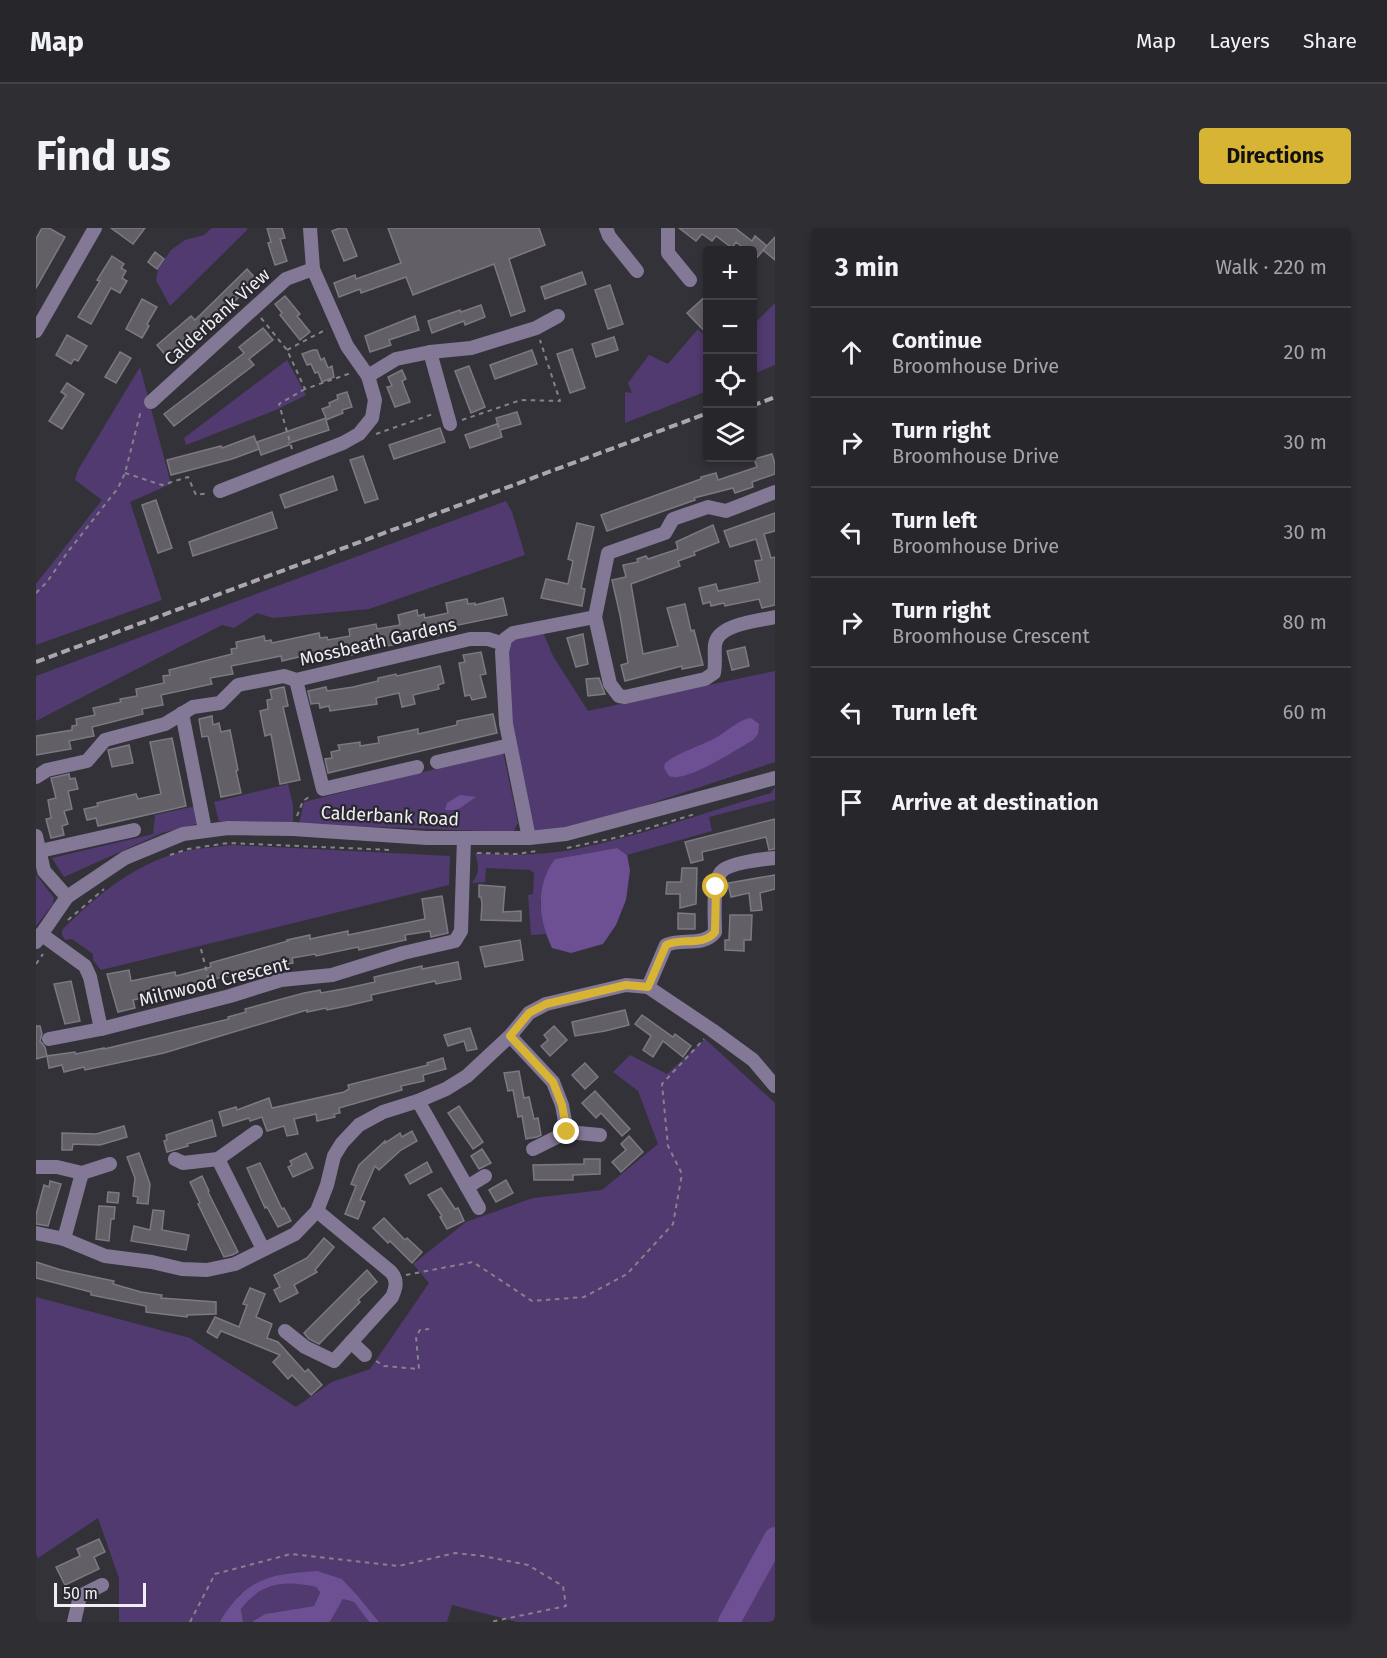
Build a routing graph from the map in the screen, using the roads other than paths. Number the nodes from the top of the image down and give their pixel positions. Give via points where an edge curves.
1 (95, 228) edge
2 (310, 228) edge
3 (606, 228) edge
4 (668, 228) edge
5 (313, 269) junction
6 (637, 271) dead end
7 (690, 280) dead end
8 (558, 316) dead end
9 (36, 331) edge
10 (430, 352) junction
11 (365, 373) junction
12 (151, 402) road end
13 (450, 424) road end
14 (220, 491) road end
15 (775, 492) edge
16 (595, 617) junction
17 (775, 617) edge
18 (504, 644) junction
19 (296, 680) junction
20 (182, 713) junction
21 (510, 745) junction
22 (437, 762) dead end
23 (417, 767) dead end
24 (36, 777) edge
25 (775, 778) edge
26 (134, 830) dead end
27 (205, 830) junction
28 (36, 836) edge
29 (464, 838) junction
30 (529, 838) junction
31 (775, 858) edge
32 (39, 860) edge
33 (67, 897) junction
34 (43, 939) edge
35 (648, 987) junction
36 (101, 1029) junction
37 (510, 1036) junction
38 (49, 1039) dead end
39 (775, 1086) edge
40 (418, 1101) junction
41 (256, 1132) dead end
42 (567, 1132) junction
43 (600, 1135) dead end
44 (533, 1149) dead end
45 (175, 1159) dead end
46 (218, 1159) junction
47 (110, 1164) dead end
48 (36, 1167) edge
49 (82, 1173) junction
50 (484, 1176) dead end
51 (467, 1186) junction
52 (479, 1208) dead end
53 (317, 1211) junction
54 (36, 1233) edge
55 (63, 1239) junction
56 (264, 1249) junction
57 (285, 1331) dead end
58 (351, 1342) junction
59 (365, 1355) road end
60 (102, 1585) dead end
61 (74, 1622) edge

1 - 9 street
2 - 5 street
3 - 6 street
4 - 7 street via 668,253
5 - 11 street via 335,323
5 - 12 street, Calderbank View via 286,279
8 - 10 street via 536,328 471,348
10 - 11 street via 396,359
10 - 13 street
11 - 14 street via 375,400 372,418 359,434
15 - 16 street via 726,511 708,507 673,519 665,533 608,553
16 - 17 street via 610,684 619,696 625,697 705,679 714,673 715,643 720,633
16 - 18 street via 513,633
18 - 19 street, Mossbeath Gardens via 470,639
18 - 21 street
19 - 20 street, Mossbeath Gardens via 284,676 238,685 220,704 194,707
19 - 23 street via 322,789
20 - 24 street, Mossbeath Gardens via 165,724 105,740 87,761 47,770
20 - 27 street
21 - 22 street
21 - 30 street
25 - 30 street, Calderbank Road via 566,834
26 - 32 street
27 - 29 street, Calderbank Road via 293,829
27 - 33 street, Calderbank Road via 183,834 125,858
28 - 32 street
29 - 30 street, Calderbank Road
29 - 36 street, Milnwood Crescent via 461,931 455,941 332,975 281,980
31 - 35 street via 728,867 720,873 715,932 705,940 666,945
32 - 33 street
33 - 34 street, Calderbank Road
34 - 36 street via 85,966
35 - 37 street via 626,985 546,1004 529,1013
35 - 39 street via 753,1060
36 - 38 street, Milnwood Crescent
37 - 40 street via 467,1076
37 - 42 street via 553,1082
40 - 51 street
40 - 53 street via 369,1119 342,1143 334,1156
41 - 46 street
42 - 43 street
42 - 44 street
45 - 46 street via 183,1163
46 - 56 street
47 - 49 street
48 - 49 street
49 - 55 street
50 - 51 street
51 - 52 street
53 - 56 street via 295,1234
53 - 58 street via 395,1277 392,1297
54 - 55 street
55 - 56 street via 105,1256 182,1269 224,1268
57 - 58 street via 305,1347 334,1361
58 - 59 street
60 - 61 street via 80,1596

